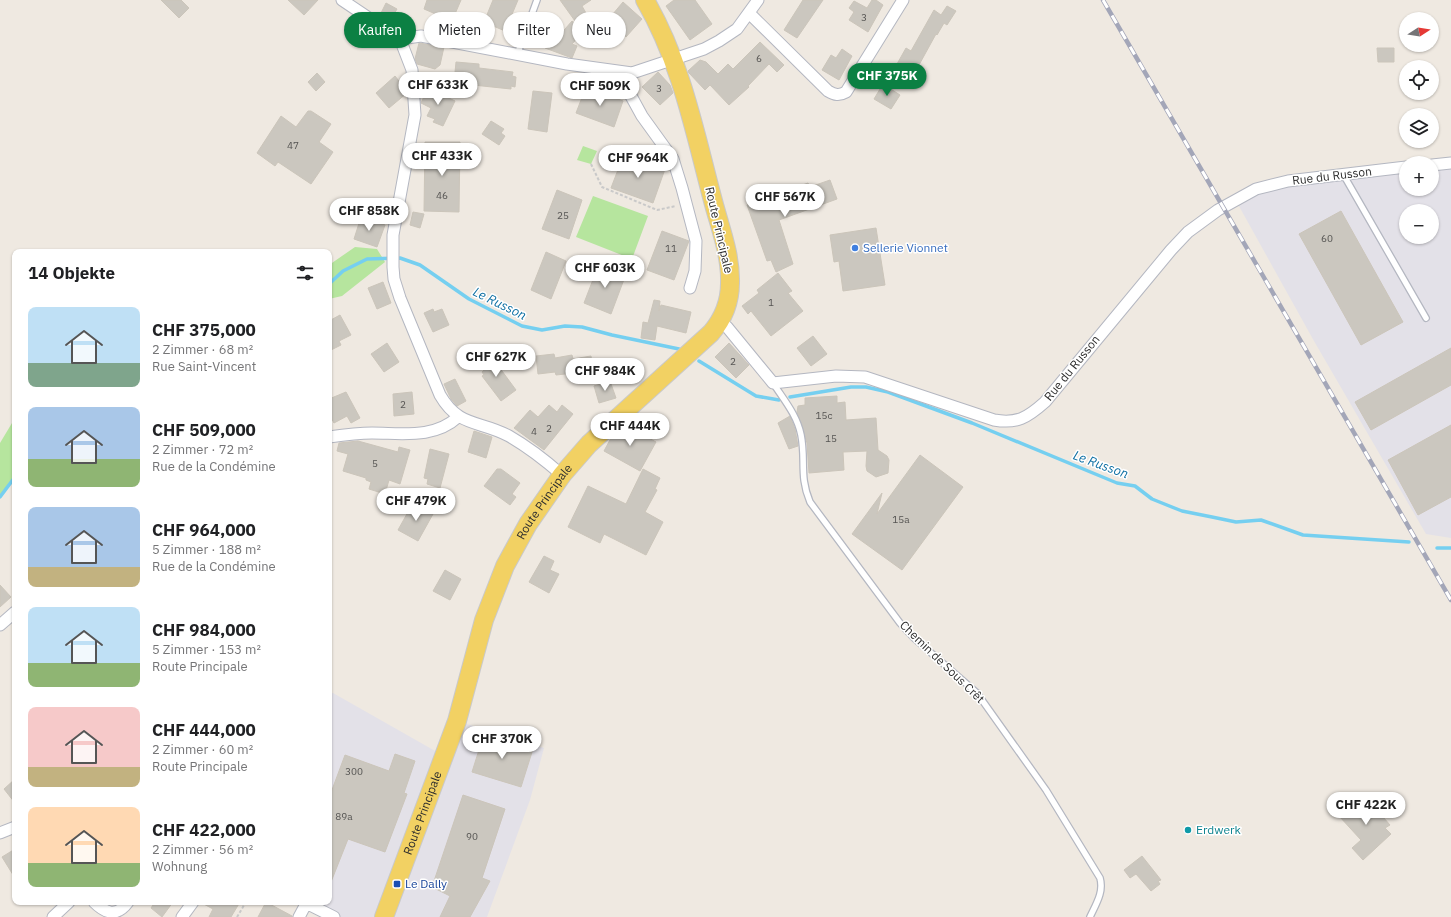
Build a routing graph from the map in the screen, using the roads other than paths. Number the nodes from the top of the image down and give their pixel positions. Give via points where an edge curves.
1 (342, 0) edge
2 (537, 0) edge
3 (645, 0) edge
4 (758, 0) edge
5 (903, 0) edge
6 (360, 12) edge
7 (749, 13) junction
8 (416, 37) edge
9 (403, 48) edge
10 (517, 55) junction
11 (674, 59) junction
12 (621, 72) junction
13 (1451, 163) edge
14 (1439, 164) edge
15 (1399, 168) edge
16 (1343, 174) junction
17 (690, 288) dead end
18 (1426, 318) dead end
19 (720, 322) junction
20 (773, 383) junction
21 (458, 417) junction
22 (332, 437) edge
23 (562, 474) junction
24 (12, 615) edge
25 (0, 625) edge
26 (12, 828) edge
27 (0, 833) edge
28 (65, 905) edge
29 (97, 905) edge
30 (125, 905) edge
31 (191, 905) edge
32 (304, 905) edge
33 (309, 905) edge
34 (53, 917) edge
35 (182, 917) edge
36 (299, 917) edge
37 (334, 917) edge
38 (384, 917) edge
39 (1090, 917) edge

1 - 6 street
2 - 10 lane
3 - 11 main road, Route Principale
4 - 7 street
5 - 7 street via 842,95 828,91
7 - 11 street via 737,29 719,41
8 - 10 street
9 - 21 street via 412,70 415,94 414,115 392,250 394,279 440,395
10 - 12 street
11 - 12 street via 640,71
11 - 19 main road, Route Principale via 730,271 729,296
12 - 17 street via 642,116 673,159 696,241 695,271
13 - 14 street
15 - 16 street, Rue du Russon
16 - 18 lane
16 - 20 street, Rue du Russon via 1288,181 1256,189 1218,210 1188,232 1150,274 1045,402 1020,420 994,420 865,376 830,376
19 - 20 street via 727,327
19 - 23 main road, Route Principale via 698,346 589,444
20 - 39 lane, Chemin de Sous Crêt via 798,423 802,442 804,489 812,506 900,623 977,693 1046,790 1100,878 1101,892
21 - 22 street via 443,428 430,432
21 - 23 street via 498,430 543,458
23 - 38 main road, Route Principale via 528,524 505,566 484,620 457,721
24 - 25 street
26 - 27 street
28 - 34 street
29 - 30 street via 110,913 119,911
31 - 35 street
32 - 36 street
33 - 37 street

